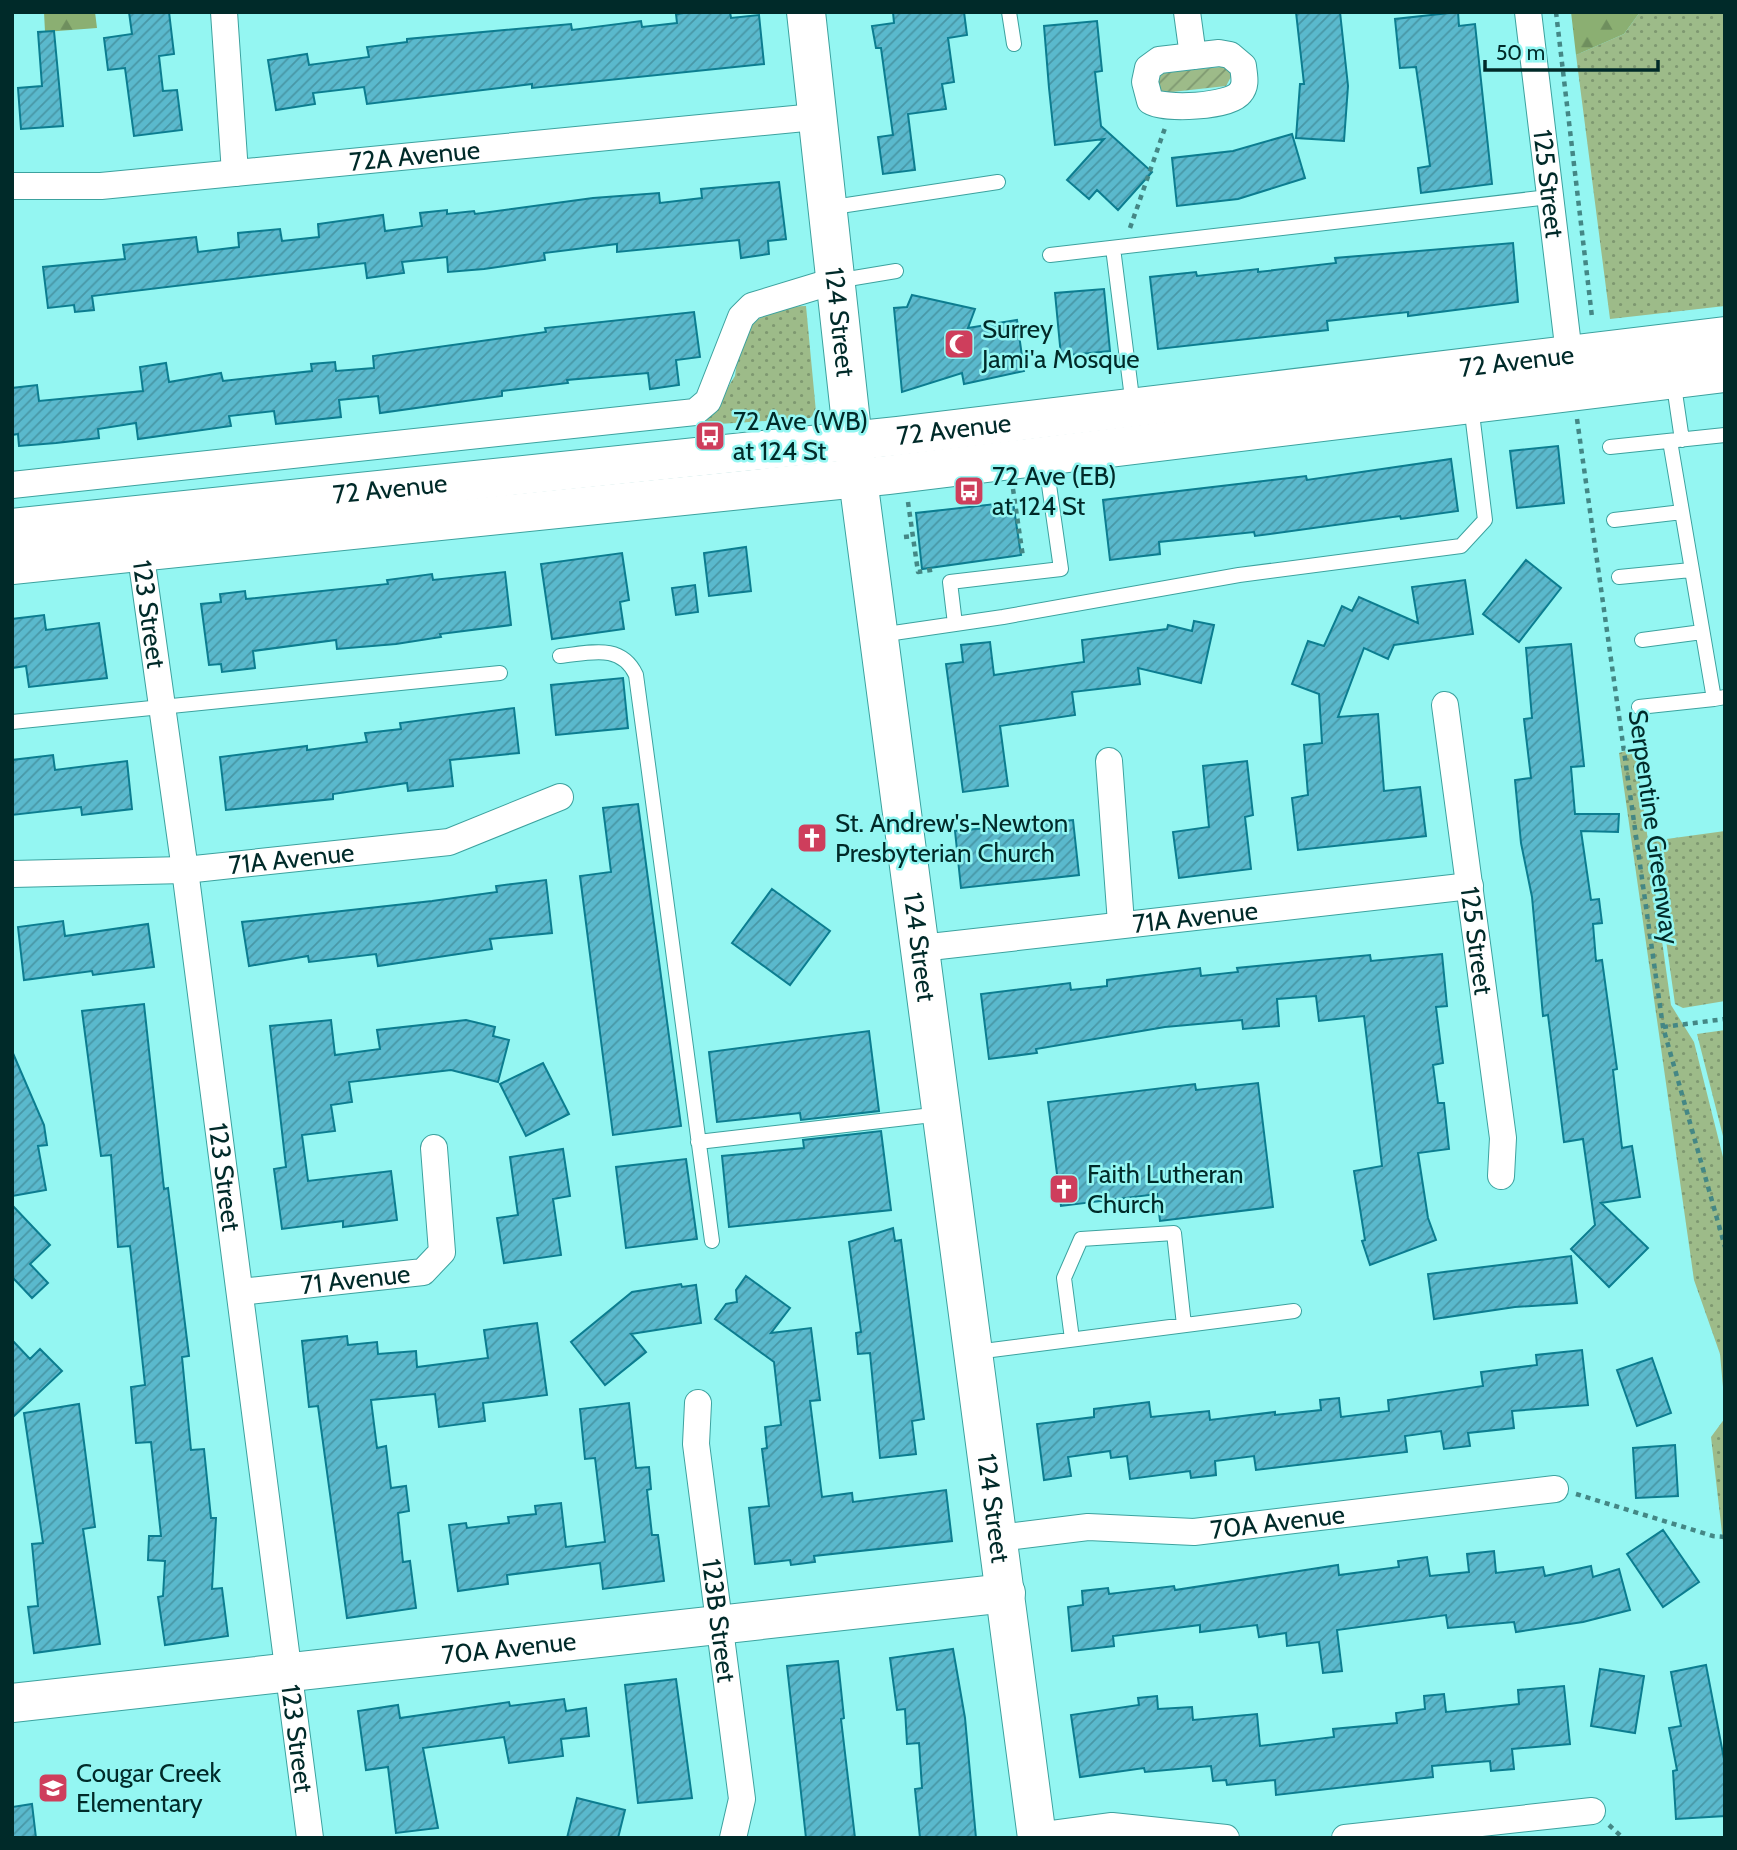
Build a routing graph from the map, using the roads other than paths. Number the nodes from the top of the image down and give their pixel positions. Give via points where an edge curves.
1 (223, 12) edge
2 (806, 12) edge
3 (1009, 12) edge
4 (1187, 12) edge
5 (1528, 12) edge
6 (1014, 44) dead end
7 (1193, 56) dead end
8 (815, 117) junction
9 (235, 173) junction
10 (998, 182) dead end
11 (12, 186) edge
12 (1549, 197) junction
13 (826, 208) junction
14 (1120, 247) junction
15 (1050, 255) dead end
16 (897, 271) dead end
17 (834, 281) junction
18 (1725, 336) edge
19 (1581, 341) junction
20 (1725, 373) edge
21 (1673, 379) junction
22 (1471, 404) junction
23 (1133, 408) junction
24 (1725, 435) edge
25 (853, 441) junction
26 (1676, 441) junction
27 (1610, 447) dead end
28 (1045, 457) junction
29 (858, 478) junction
30 (12, 485) edge
31 (1682, 512) junction
32 (135, 515) junction
33 (1614, 520) dead end
34 (12, 528) edge
35 (140, 553) junction
36 (12, 565) edge
37 (1692, 570) junction
38 (1619, 577) dead end
39 (955, 624) junction
40 (1702, 632) junction
41 (879, 635) junction
42 (1642, 640) dead end
43 (560, 656) dead end
44 (500, 673) dead end
45 (1719, 698) edge
46 (1446, 705) dead end
47 (162, 706) junction
48 (1639, 707) dead end
49 (12, 722) edge
50 (1109, 761) dead end
51 (560, 797) dead end
52 (186, 870) junction
53 (12, 874) edge
54 (1470, 886) junction
55 (1121, 923) junction
56 (921, 948) junction
57 (943, 1114) junction
58 (698, 1142) junction
59 (433, 1148) dead end
60 (1501, 1176) dead end
61 (712, 1241) dead end
62 (240, 1292) junction
63 (1294, 1311) dead end
64 (1184, 1325) junction
65 (1072, 1339) junction
66 (974, 1352) junction
67 (698, 1403) dead end
68 (1555, 1489) road end
69 (999, 1538) junction
70 (1006, 1593) junction
71 (719, 1626) junction
72 (290, 1672) junction
73 (12, 1703) edge
74 (1592, 1811) dead end
75 (1037, 1837) edge
76 (310, 1838) edge
77 (733, 1838) edge
78 (1226, 1838) edge
79 (1345, 1838) edge

1 - 9 street
2 - 8 main road, 124 Street
3 - 6 lane
4 - 7 street
5 - 12 street, 125 Street
8 - 9 street, 72A Avenue
8 - 13 main road, 124 Street
9 - 11 street, 72A Avenue via 101,186
10 - 13 lane
12 - 14 lane
12 - 19 street, 125 Street
13 - 17 main road, 124 Street
14 - 15 lane
14 - 23 lane
16 - 17 lane
17 - 25 main road, 124 Street
17 - 30 street, 72 Avenue via 752,306 741,317 708,401 695,412
18 - 19 main road, 72 Avenue
19 - 23 main road, 72 Avenue
20 - 21 main road, 72 Avenue
21 - 22 main road, 72 Avenue
21 - 26 lane
22 - 28 main road, 72 Avenue
22 - 39 lane via 1485,520 1461,546 1239,575
23 - 25 main road, 72 Avenue
24 - 26 lane
25 - 29 main road, 124 Street
25 - 32 main road, 72 Avenue
26 - 27 lane
26 - 31 lane
28 - 29 main road, 72 Avenue
28 - 39 lane via 1061,569 950,582
29 - 35 main road, 72 Avenue
29 - 41 main road, 124 Street
31 - 33 lane
31 - 37 lane
32 - 34 main road, 72 Avenue
32 - 35 street, 123 Street
35 - 36 main road, 72 Avenue
35 - 47 street, 123 Street
37 - 38 lane
37 - 40 lane
39 - 41 lane
40 - 42 lane
40 - 45 lane
41 - 56 main road, 124 Street
43 - 58 lane via 614,653 629,663 636,675
44 - 47 lane
45 - 48 lane
46 - 54 street, 125 Street
47 - 49 lane
47 - 52 street, 123 Street
50 - 55 street
51 - 52 street, 71A Avenue via 449,842
52 - 53 street, 71A Avenue
52 - 62 street, 123 Street
54 - 55 street, 71A Avenue
54 - 60 street, 125 Street via 1503,1138
55 - 56 street, 71A Avenue
56 - 57 main road, 124 Street
57 - 58 lane
57 - 66 main road, 124 Street
58 - 61 lane
59 - 62 street, 71 Avenue via 442,1252 423,1272
62 - 72 street, 123 Street
63 - 64 lane
64 - 65 lane
64 - 65 lane via 1174,1233 1081,1239 1064,1278
65 - 66 lane
66 - 69 main road, 124 Street
67 - 71 street, 123B Street via 696,1444
68 - 69 street, 70A Avenue via 1194,1532 1088,1527
69 - 70 main road, 124 Street
70 - 71 main road, 70A Avenue
70 - 75 main road, 124 Street
71 - 72 main road, 70A Avenue
71 - 77 street, 123B Street via 742,1799
72 - 73 main road, 70A Avenue
72 - 76 street, 123 Street
74 - 79 street
75 - 78 street via 1112,1826

